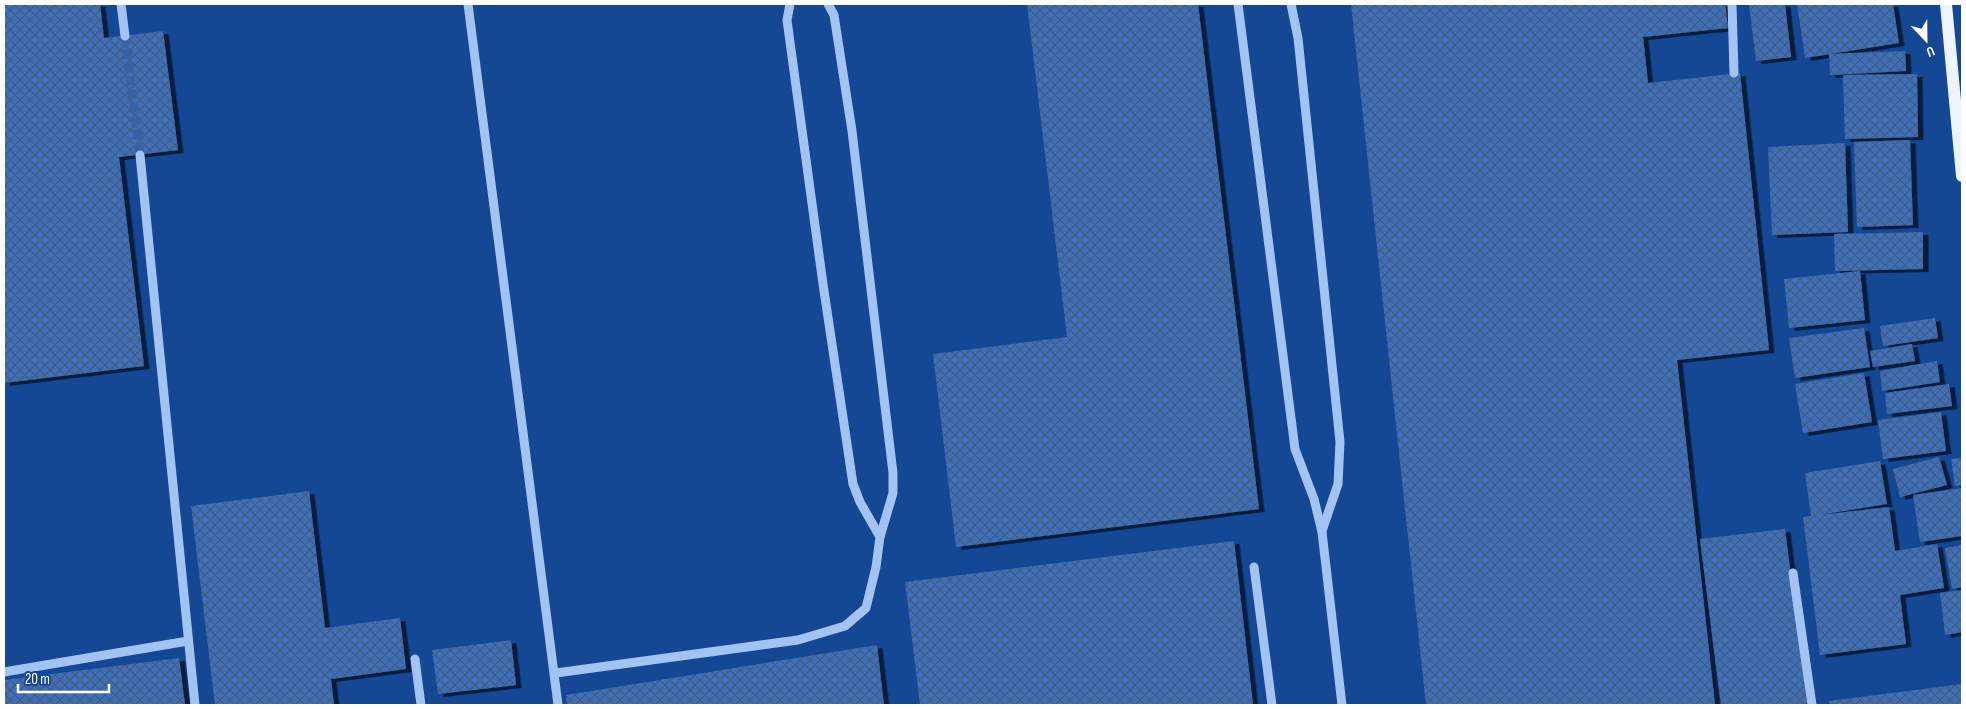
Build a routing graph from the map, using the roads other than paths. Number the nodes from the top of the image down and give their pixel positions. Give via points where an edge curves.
1 (121, 4) edge
2 (468, 4) edge
3 (790, 4) edge
4 (828, 4) edge
5 (1238, 4) edge
6 (1291, 4) edge
7 (1732, 4) edge
8 (1946, 4) edge
9 (125, 36) tunnel mouth
10 (1734, 73) dead end
11 (140, 155) tunnel mouth
12 (1962, 176) edge
13 (1322, 532) junction
14 (880, 536) junction
15 (1254, 567) dead end
16 (1793, 573) dead end
17 (188, 641) junction
18 (415, 659) dead end
19 (4, 672) edge
20 (556, 674) junction
21 (195, 705) edge
22 (421, 705) edge
23 (558, 705) edge
24 (1272, 705) edge
25 (1342, 705) edge
26 (1812, 705) edge

1 - 9 street
2 - 20 street
3 - 14 street via 787,20 802,136 853,484
4 - 14 street via 834,15 852,131 893,473 893,492
5 - 13 street via 1295,450
6 - 13 street via 1299,48 1340,442 1338,484
7 - 10 street
8 - 12 main road
11 - 17 street
13 - 25 street
14 - 20 street via 866,608 845,626 798,640
15 - 24 street
16 - 26 street
17 - 19 street
17 - 21 street
18 - 22 street
20 - 23 street

